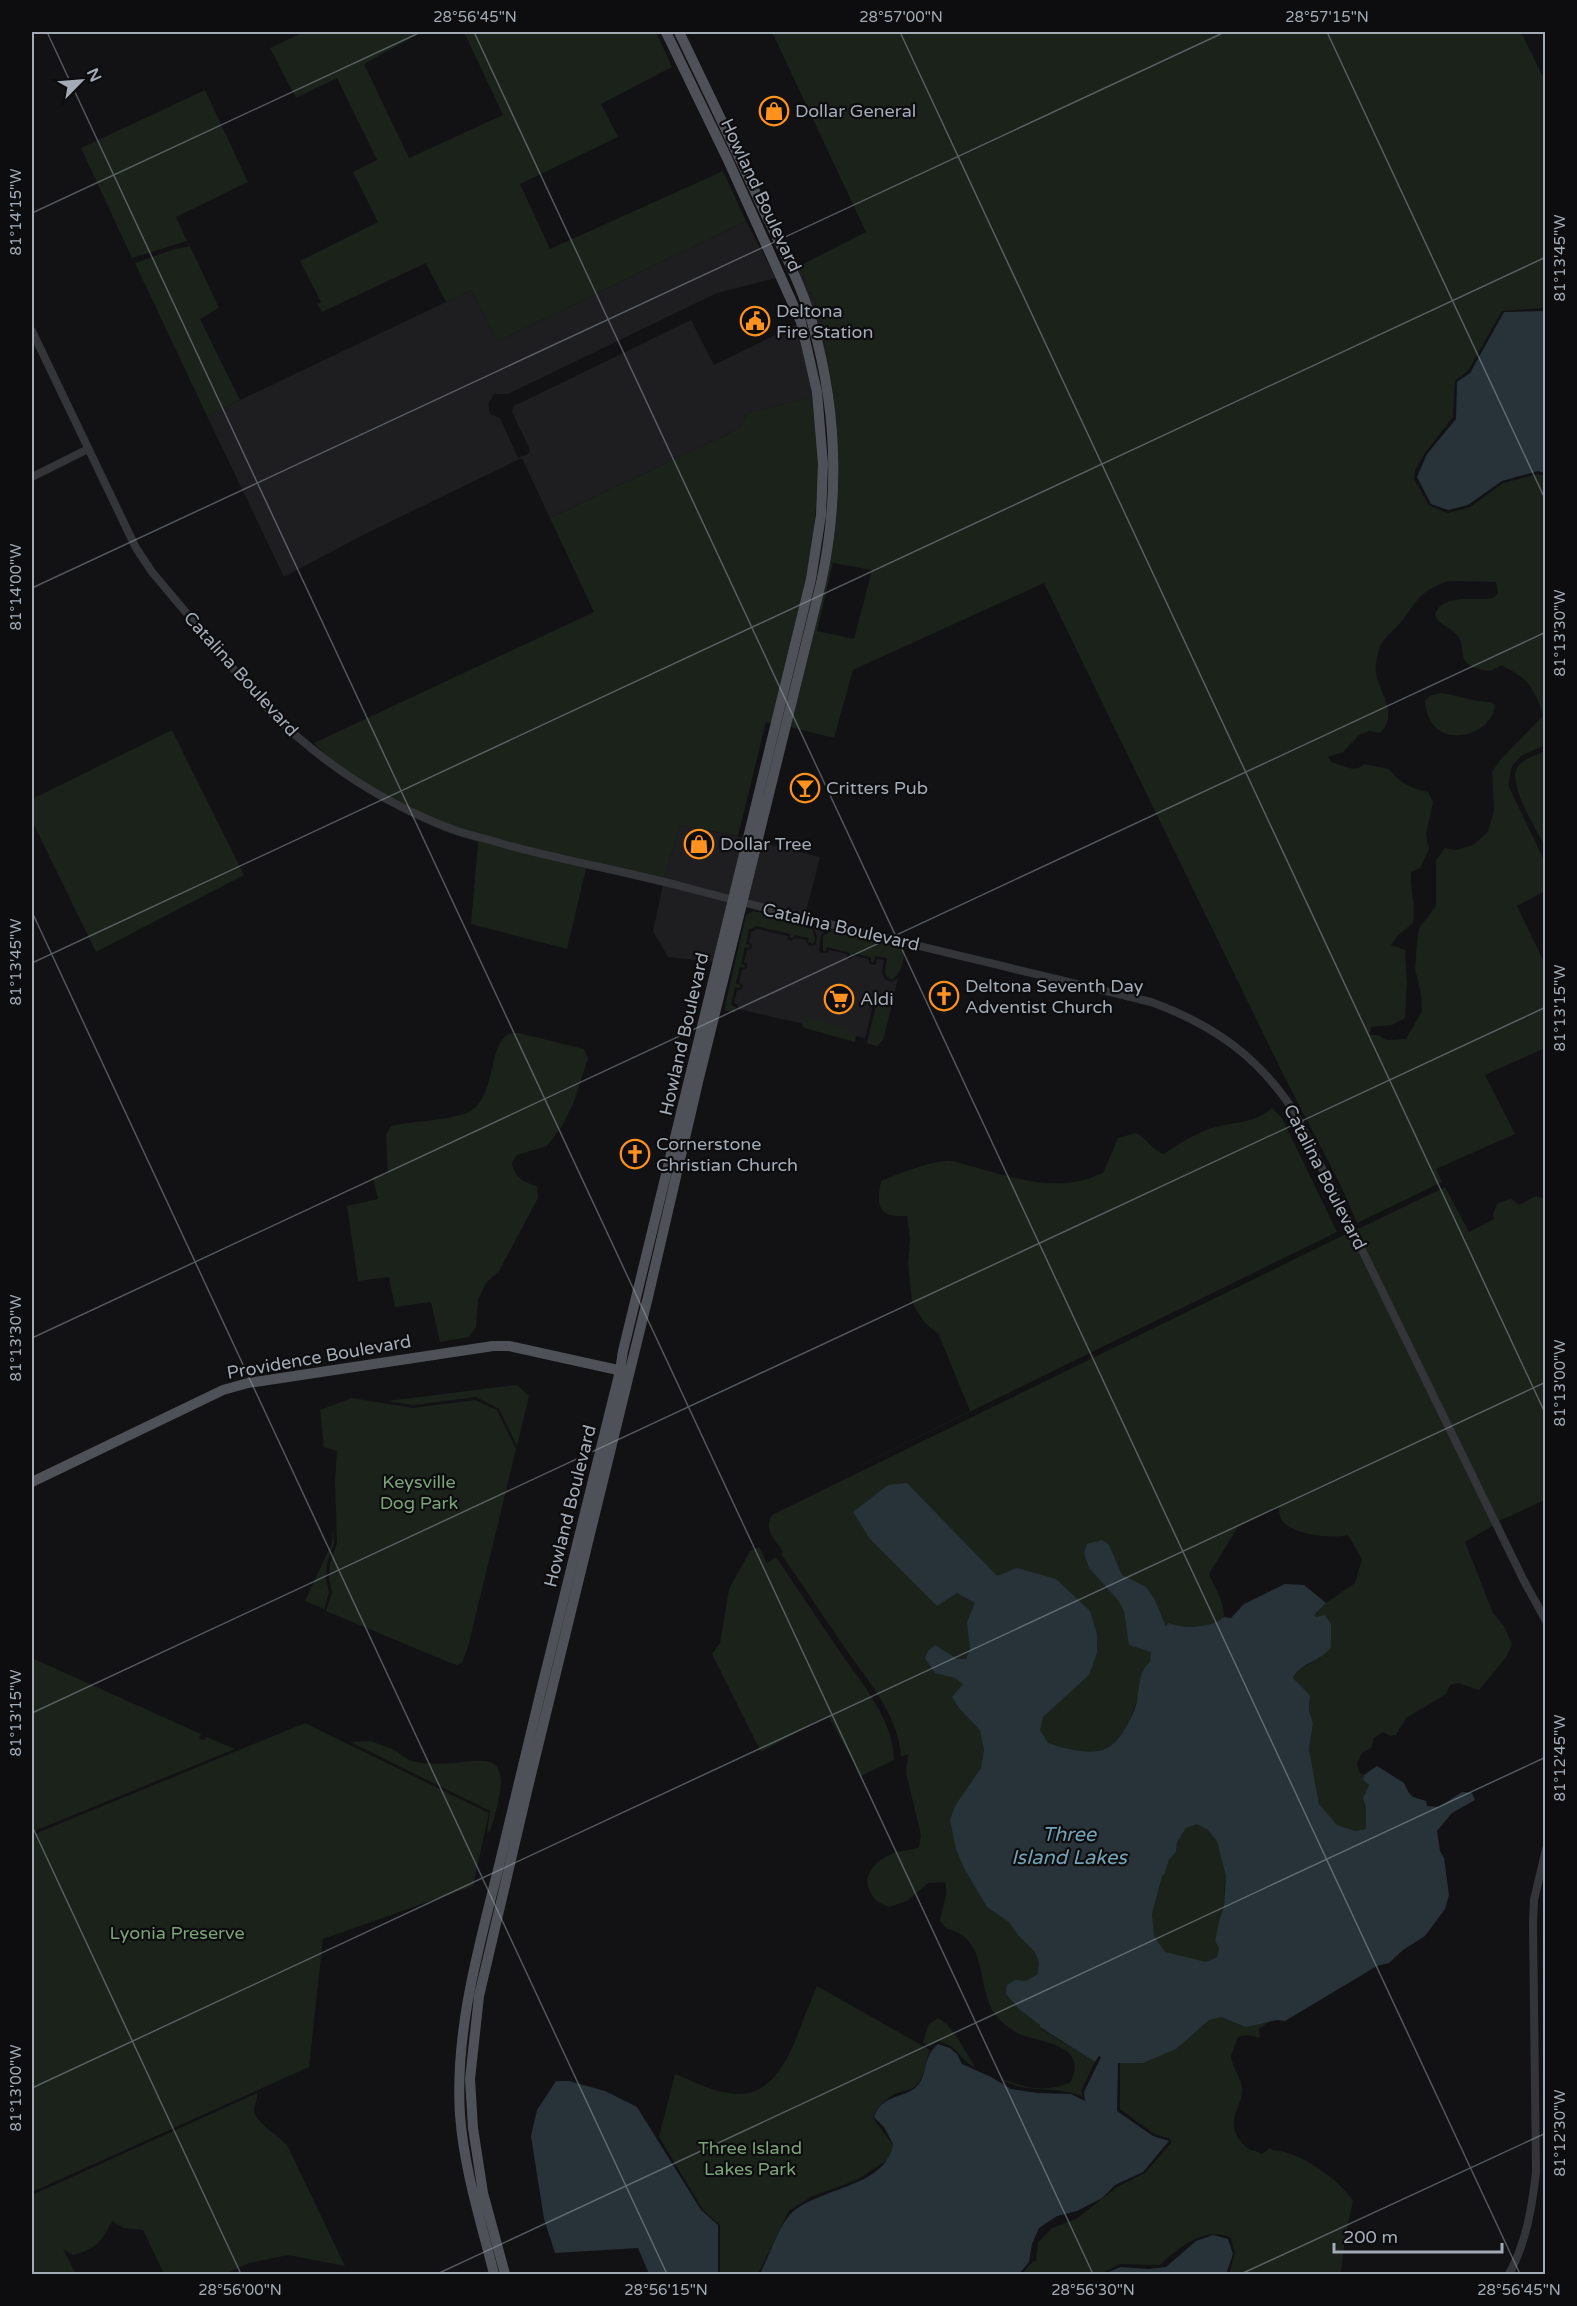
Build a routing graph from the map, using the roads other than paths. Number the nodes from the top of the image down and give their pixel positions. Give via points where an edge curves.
1 (666, 32) edge
2 (679, 32) edge
3 (32, 331) edge
4 (88, 449) junction
5 (32, 477) edge
6 (731, 900) junction
7 (743, 903) junction
8 (625, 1372) junction
9 (32, 1482) edge
10 (1545, 1621) edge
11 (1545, 1849) edge
12 (464, 2026) junction
13 (473, 2040) junction
14 (494, 2274) edge
15 (505, 2274) edge
16 (1509, 2274) edge

1 - 6 main road, Howland Boulevard via 801,322 817,392 821,431 820,515 811,579
2 - 7 main road, Howland Boulevard via 789,263 811,319 832,429 834,473 828,550
3 - 4 street, Catalina Boulevard
4 - 5 street
4 - 6 street, Catalina Boulevard via 122,522 152,573 263,704 309,747 354,780 404,808 458,831
6 - 7 street, Catalina Boulevard
6 - 8 main road, Howland Boulevard via 623,1352
7 - 8 main road, Howland Boulevard
7 - 10 street, Catalina Boulevard via 1151,1002 1188,1016 1237,1046 1272,1080 1295,1113
8 - 9 main road, Providence Boulevard via 519,1348 493,1346 248,1383 224,1390
8 - 12 main road, Howland Boulevard via 488,1906
8 - 13 main road, Howland Boulevard via 498,1910
11 - 16 street via 1533,1923 1536,2172 1531,2212
12 - 13 main road
12 - 14 main road, Howland Boulevard via 460,2079 463,2141
13 - 15 main road, Howland Boulevard via 470,2079 477,2158

